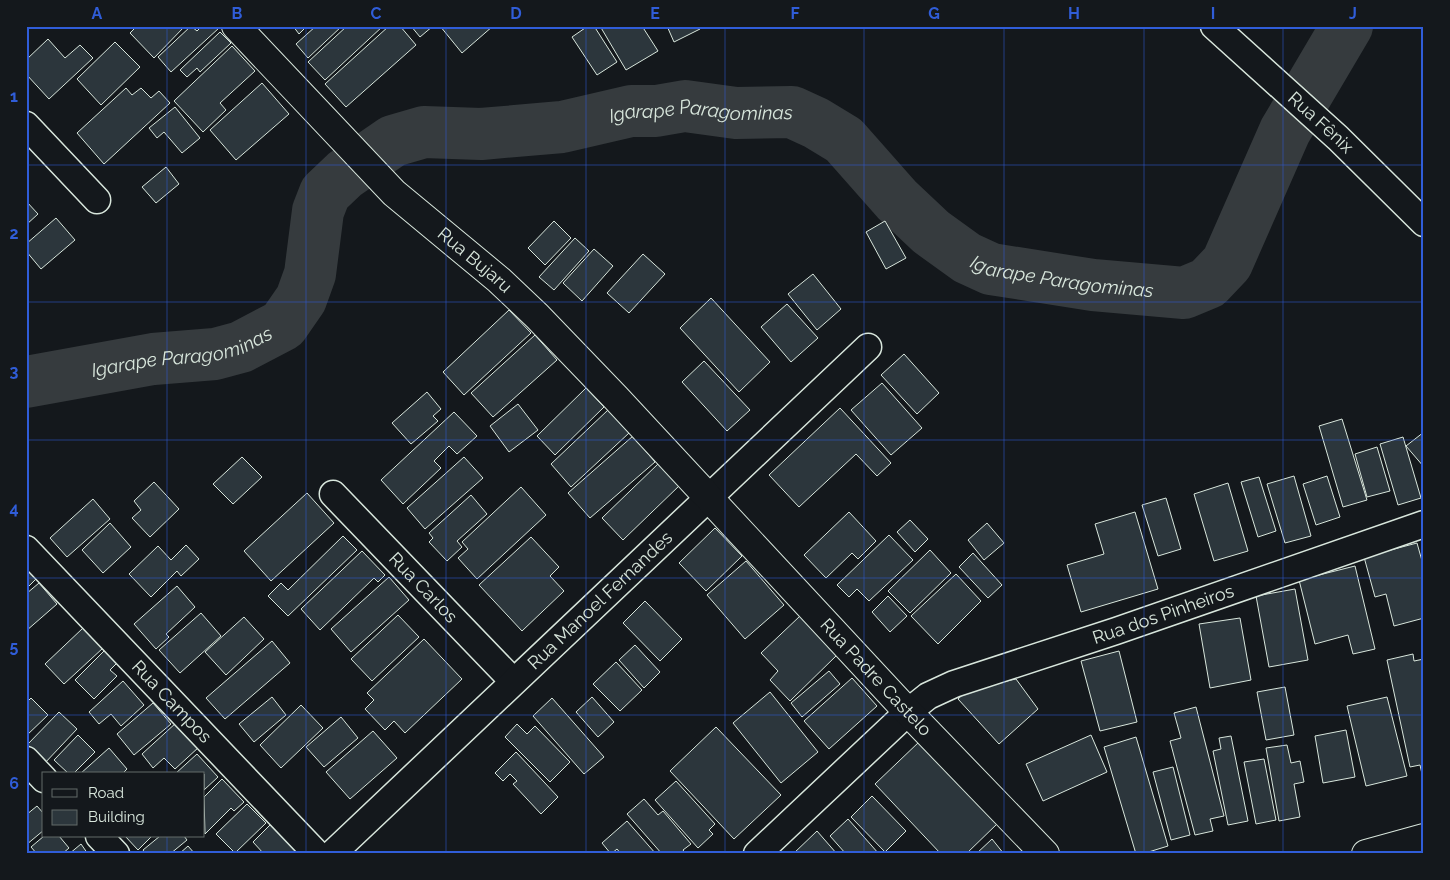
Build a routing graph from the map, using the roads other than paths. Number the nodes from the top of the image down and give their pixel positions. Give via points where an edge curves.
1 (236, 26) edge
2 (1214, 26) edge
3 (26, 125) edge
4 (97, 200) dead end
5 (1424, 223) edge
6 (868, 347) dead end
7 (333, 494) dead end
8 (709, 498) junction
9 (1424, 524) edge
10 (26, 549) edge
11 (513, 681) junction
12 (908, 712) junction
13 (26, 760) edge
14 (42, 777) edge
15 (101, 838) edge
16 (1424, 838) edge
17 (116, 854) edge
18 (317, 854) edge
19 (332, 854) edge
20 (757, 854) edge
21 (1045, 854) edge
22 (1366, 854) edge

1 - 8 street, Rua Bujaru via 394,192 537,316
2 - 5 street, Rua Fênix via 1338,138
3 - 4 street
6 - 8 street, Rua Manoel Fernandes
7 - 11 street, Rua Carlos
8 - 11 street, Rua Manoel Fernandes
8 - 12 street, Rua Padre Castelo
9 - 12 street, Rua dos Pinheiros via 954,684 928,696
10 - 18 street, Rua Campos
11 - 19 street, Rua Manoel Fernandes
12 - 20 street, Rua dos Pinheiros
12 - 21 street, Rua Padre Castelo
13 - 14 street
15 - 17 street
16 - 22 street

